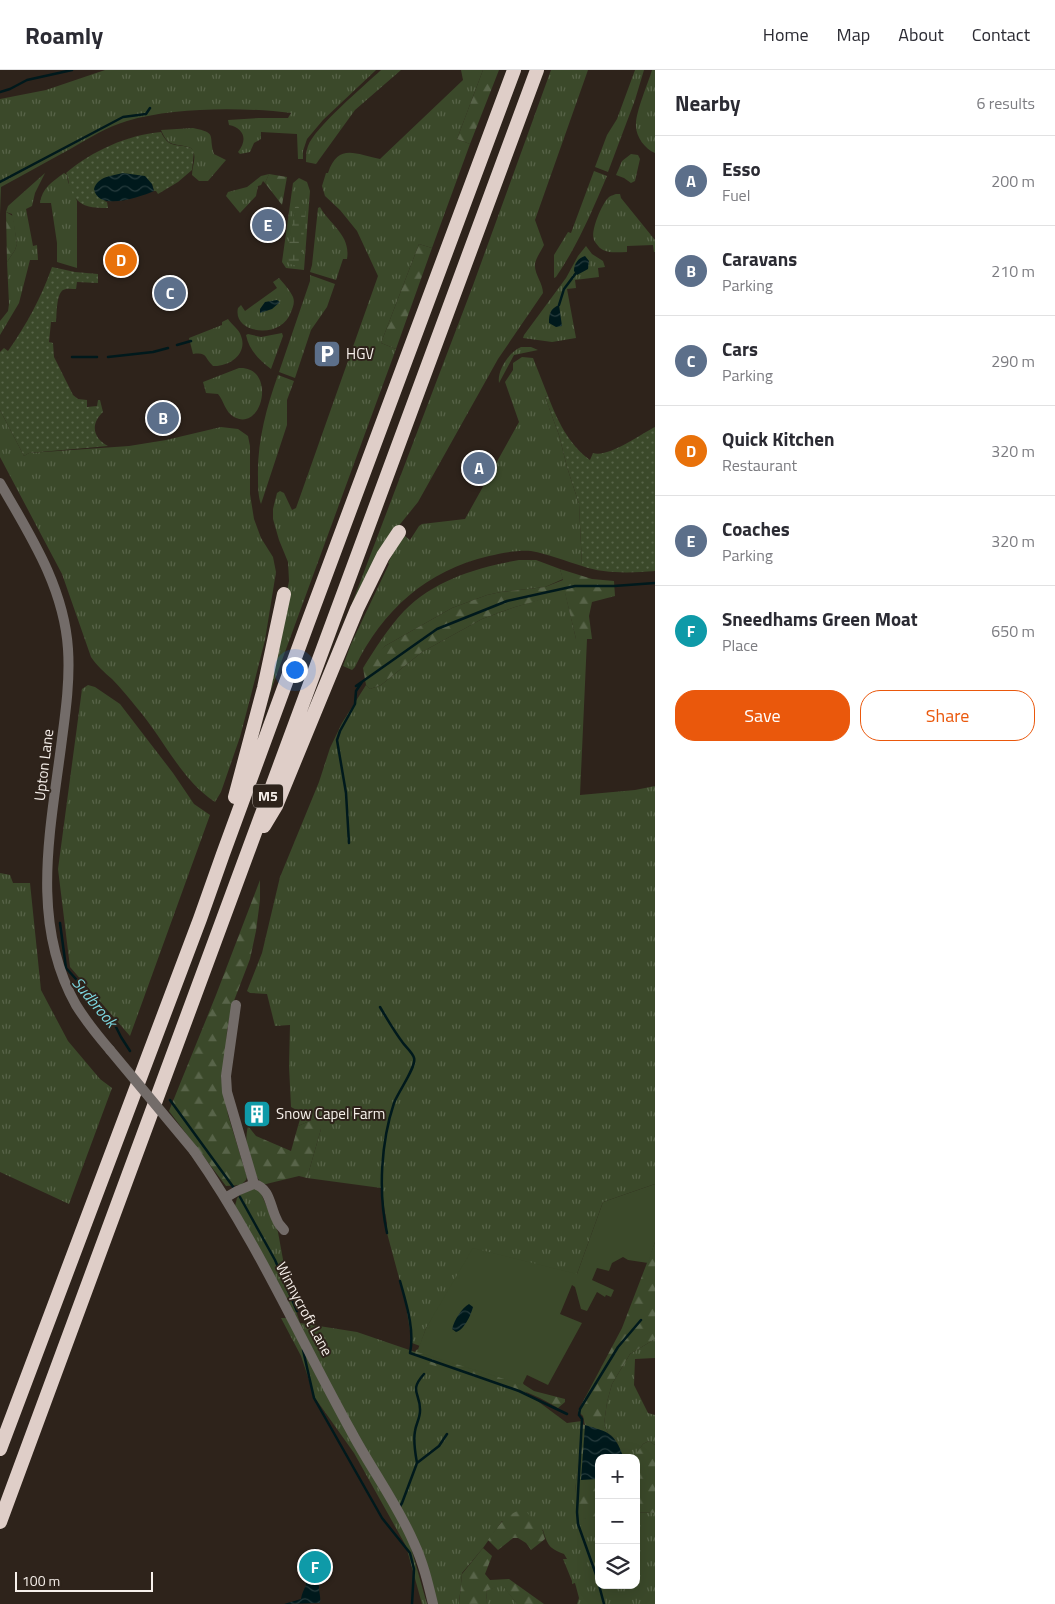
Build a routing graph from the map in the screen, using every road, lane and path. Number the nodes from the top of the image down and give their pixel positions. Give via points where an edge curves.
1 (514, 70) edge
2 (537, 70) edge
3 (0, 483) edge
4 (399, 532) dead end
5 (284, 594) dead end
6 (222, 854) junction
7 (244, 861) junction
8 (236, 1005) dead end
9 (110, 1050) joint
10 (254, 1184) junction
11 (226, 1198) junction
12 (284, 1230) dead end
13 (0, 1449) edge
14 (0, 1522) edge
15 (433, 1604) edge

1 - 6 highway, M5
2 - 7 highway, M5
3 - 9 street, Upton Lane via 47,568 65,623 68,692 46,872 48,922 58,962 76,1004
4 - 7 highway, M5 via 383,556 357,609 276,806
5 - 6 highway, M5
6 - 13 highway, M5
7 - 14 highway, M5
8 - 10 street via 226,1076 227,1092
9 - 11 street, Winnycroft Lane, bridge via 194,1151
10 - 11 street
10 - 12 street via 261,1187 271,1201 276,1220
11 - 15 street, Winnycroft Lane via 351,1432 409,1532 419,1554

